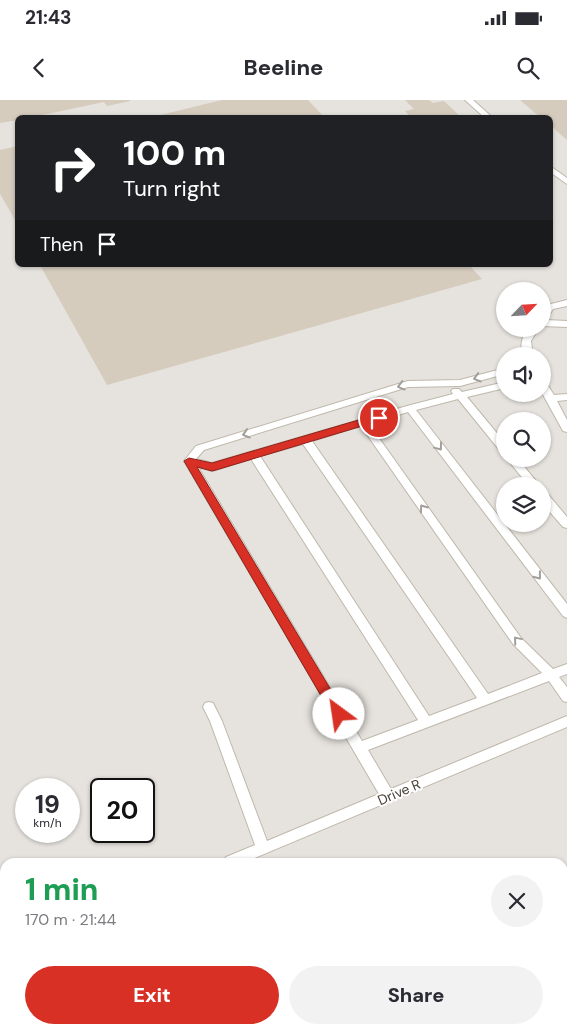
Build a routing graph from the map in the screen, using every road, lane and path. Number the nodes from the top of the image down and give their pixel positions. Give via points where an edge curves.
1 (469, 100) edge
2 (486, 115) edge
3 (553, 170) edge
4 (567, 182) edge
5 (567, 303) edge
6 (551, 307) edge
7 (551, 323) edge
8 (567, 324) edge
9 (496, 374) edge
10 (450, 384) junction
11 (496, 387) edge
12 (460, 396) junction
13 (567, 397) edge
14 (551, 398) joint
15 (410, 408) junction
16 (363, 422) junction
17 (567, 429) edge
18 (496, 439) edge
19 (305, 440) junction
20 (254, 455) junction
21 (189, 461) junction
22 (519, 467) edge
23 (527, 477) edge
24 (551, 505) edge
25 (567, 524) edge
26 (567, 613) edge
27 (567, 669) edge
28 (551, 675) junction
29 (567, 697) edge
30 (485, 700) junction
31 (209, 707) dead end
32 (567, 721) edge
33 (426, 722) junction
34 (359, 748) junction
35 (388, 796) junction
36 (263, 849) junction
37 (241, 858) edge

1 - 2 lane
3 - 4 lane
5 - 6 lane
7 - 8 lane
9 -> 10 lane
10 - 12 lane
10 -> 21 lane via 408,384 200,448
11 - 12 lane
12 - 15 lane
12 - 18 lane
13 - 14 lane
14 - 17 lane
15 - 16 lane
15 -> 26 lane
16 - 19 lane
28 -> 16 lane via 517,641
19 - 20 lane
19 - 30 lane
20 - 21 lane via 212,467
20 - 33 lane
21 - 34 lane
22 - 23 lane
24 - 25 lane
27 - 28 lane
28 - 29 lane
28 - 30 lane
30 - 33 lane
31 - 36 lane
32 - 35 lane, Drive R
33 - 34 lane
34 - 35 lane
35 - 36 lane, Drive R
36 - 37 lane, Drive R

